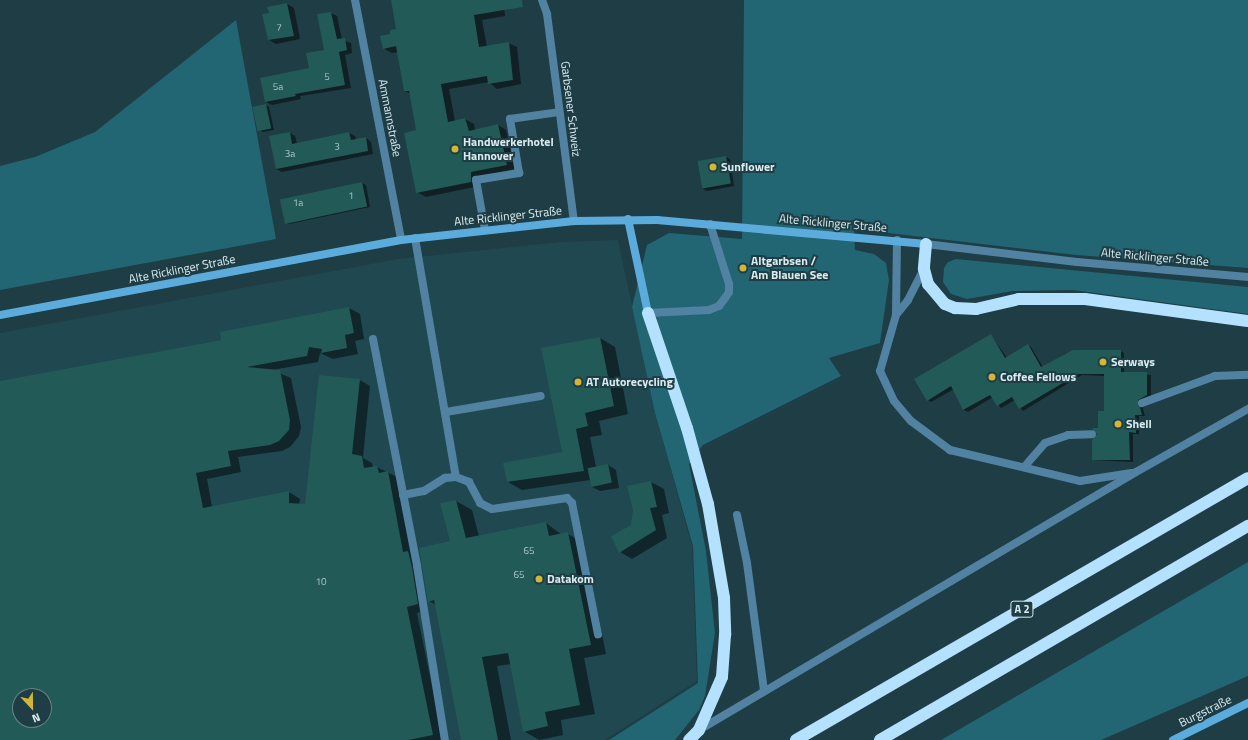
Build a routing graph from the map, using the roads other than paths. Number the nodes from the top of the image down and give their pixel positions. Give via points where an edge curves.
1 (355, 0) edge
2 (542, 0) edge
3 (559, 112) junction
4 (628, 219) junction
5 (574, 221) junction
6 (710, 224) junction
7 (485, 230) junction
8 (415, 238) junction
9 (401, 240) junction
10 (897, 240) junction
11 (926, 244) junction
12 (924, 269) junction
13 (1248, 277) edge
14 (648, 313) junction
15 (0, 315) edge
16 (896, 315) junction
17 (1248, 320) edge
18 (373, 339) dead end
19 (1248, 375) edge
20 (541, 396) dead end
21 (1142, 403) dead end
22 (1248, 409) edge
23 (446, 412) junction
24 (1092, 434) dead end
25 (1025, 466) junction
26 (1136, 472) junction
27 (456, 477) junction
28 (1248, 478) edge
29 (404, 496) junction
30 (737, 515) dead end
31 (1248, 526) edge
32 (598, 634) dead end
33 (764, 691) junction
34 (1248, 703) edge
35 (700, 730) junction
36 (446, 740) edge
37 (689, 740) edge
38 (796, 740) edge
39 (880, 740) edge
40 (1174, 740) edge

1 - 9 street, Ammannstraße
2 - 3 street, Garbsener Schweiz via 547,14
3 - 5 street, Garbsener Schweiz
3 - 7 street via 510,119 519,173 476,180
4 - 5 street, Alte Ricklinger Straße
4 - 6 street, Alte Ricklinger Straße
4 - 14 street
5 - 7 street, Alte Ricklinger Straße
6 - 10 street, Alte Ricklinger Straße
6 - 14 street via 729,284 729,292 725,298 719,306 709,310
7 - 8 street, Alte Ricklinger Straße
8 - 9 street, Alte Ricklinger Straße
8 - 23 street
9 - 15 street, Alte Ricklinger Straße
10 - 11 street, Alte Ricklinger Straße
10 - 16 street
11 - 12 highway
11 - 13 street, Alte Ricklinger Straße via 1077,262
12 - 16 street via 908,300
12 - 17 highway via 928,284 935,295 955,308 976,309 1019,299 1085,298
14 - 35 highway via 687,428 708,504 724,598 722,677
16 - 25 street via 880,371 894,402 911,421 950,450
18 - 29 street
19 - 21 street via 1215,376
20 - 23 street
22 - 26 street
23 - 27 street
24 - 25 street via 1068,435 1045,443
25 - 26 street via 1080,481
26 - 33 street
27 - 29 street via 445,478 424,491
27 - 32 street via 469,482 485,507 492,509 558,498 567,498 572,503
28 - 38 highway, A 2
29 - 36 street
30 - 33 street via 747,563
31 - 39 highway
33 - 35 street
34 - 40 street, Burgstraße
35 - 37 highway

